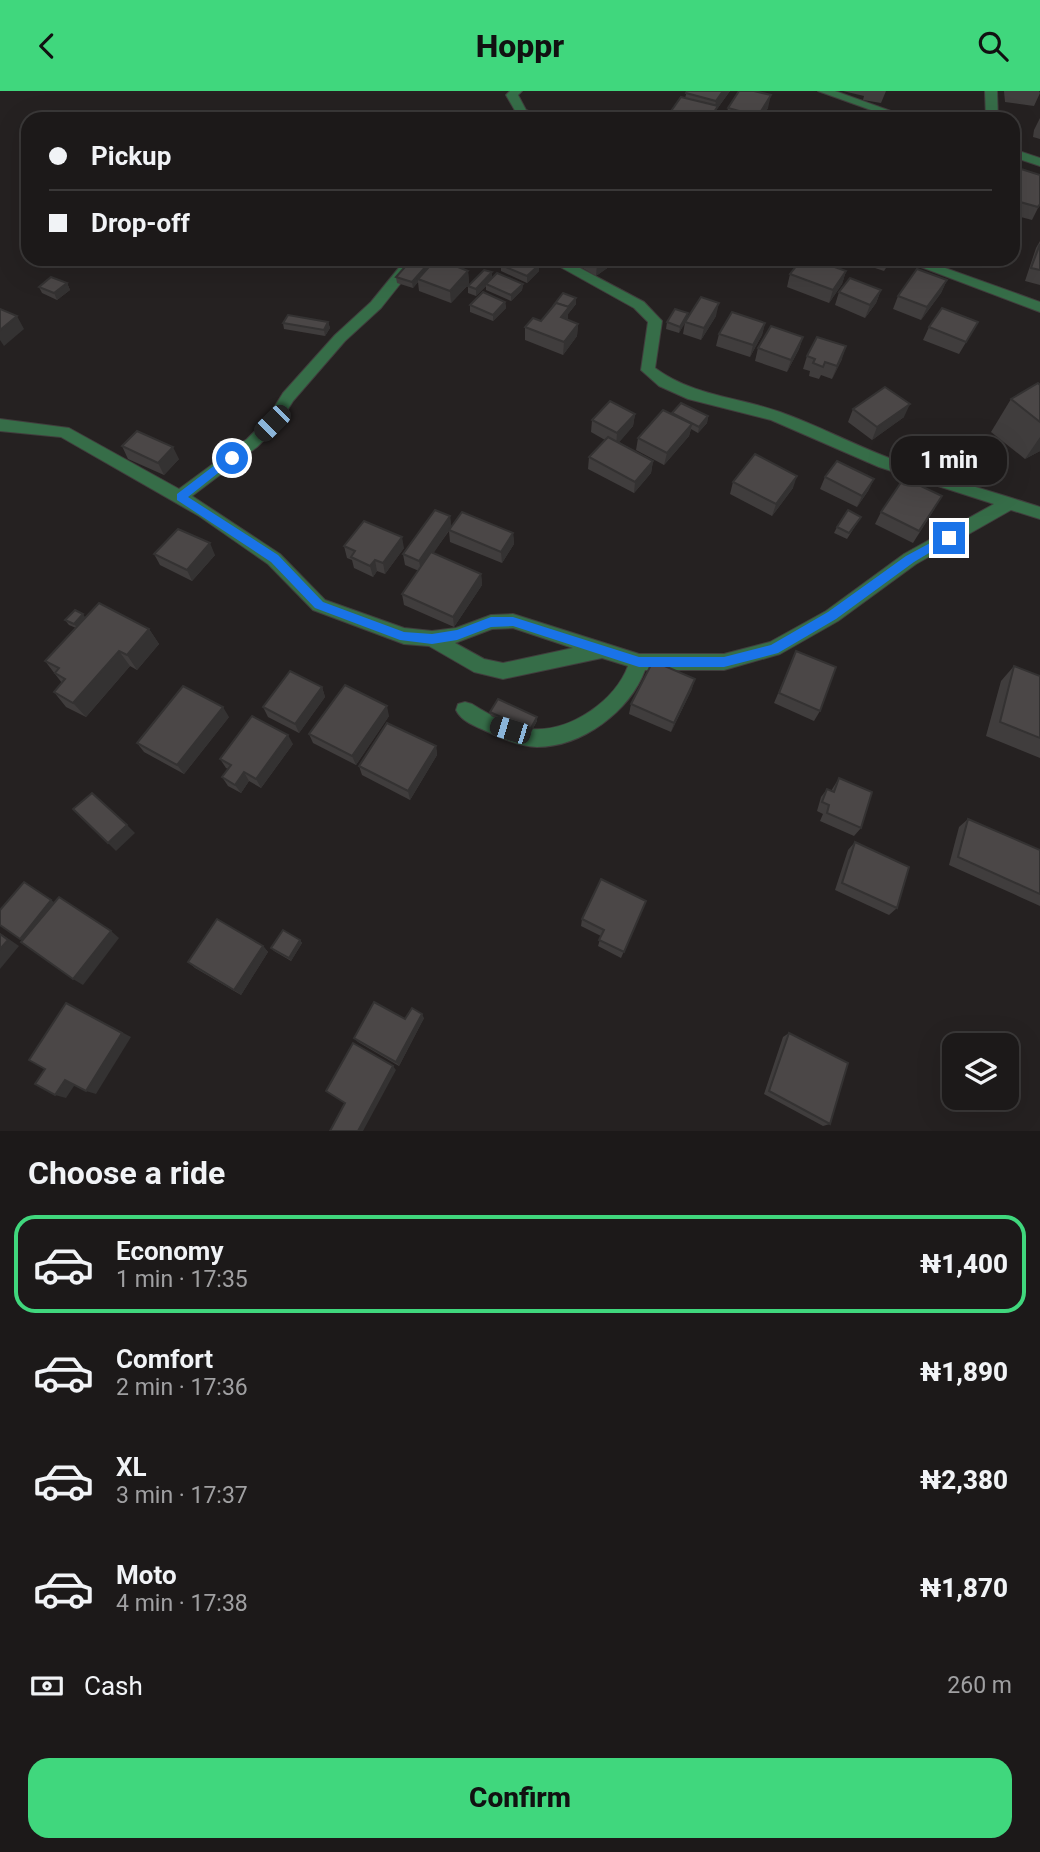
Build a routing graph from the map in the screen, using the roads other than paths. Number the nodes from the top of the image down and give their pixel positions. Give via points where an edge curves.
1 (824, 91) edge
2 (991, 91) edge
3 (513, 92) edge
4 (518, 112) edge
5 (886, 112) edge
6 (992, 112) edge
7 (1020, 155) edge
8 (1040, 162) edge
9 (407, 266) edge
10 (566, 266) edge
11 (926, 266) edge
12 (1040, 307) edge
13 (0, 425) edge
14 (180, 497) junction
15 (1012, 502) junction
16 (1040, 513) edge
17 (432, 639) junction
18 (606, 649) junction
19 (639, 662) junction
20 (465, 710) dead end

1 - 5 street
2 - 6 street
3 - 4 street
7 - 8 street
9 - 14 street via 288,397 272,423
10 - 15 street via 639,305 656,321 648,370 664,382 693,395 775,416 885,463
11 - 12 street
13 - 14 street via 64,432
14 - 17 street via 274,558 319,605 404,636
15 - 16 street
15 - 19 street via 910,559 832,615 774,649 724,662
17 - 18 street via 491,622 513,621
17 - 18 street via 480,666 503,671
18 - 19 street
19 - 20 street via 630,683 606,709 562,734 535,738 486,723

